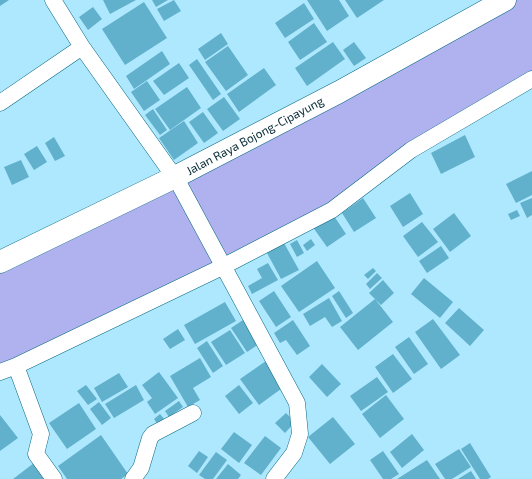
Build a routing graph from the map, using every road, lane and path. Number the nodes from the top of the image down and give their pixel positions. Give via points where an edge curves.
1 (53, 0) edge
2 (505, 0) edge
3 (82, 46) junction
4 (532, 79) edge
5 (0, 104) edge
6 (176, 180) junction
7 (0, 262) edge
8 (222, 267) junction
9 (16, 366) junction
10 (0, 372) edge
11 (193, 413) dead end
12 (54, 479) edge
13 (133, 479) edge
14 (274, 479) edge

1 - 3 street
2 - 6 street, Jalan Raya Bojong-Cipayung
3 - 5 street
3 - 6 street
4 - 8 street via 411,150 332,210
6 - 7 street, Jalan Raya Bojong-Cipayung
6 - 8 street
8 - 9 street
8 - 14 street via 297,403 300,434 294,453
9 - 10 street
9 - 12 street via 41,434 36,454
11 - 13 street via 153,434 138,473

